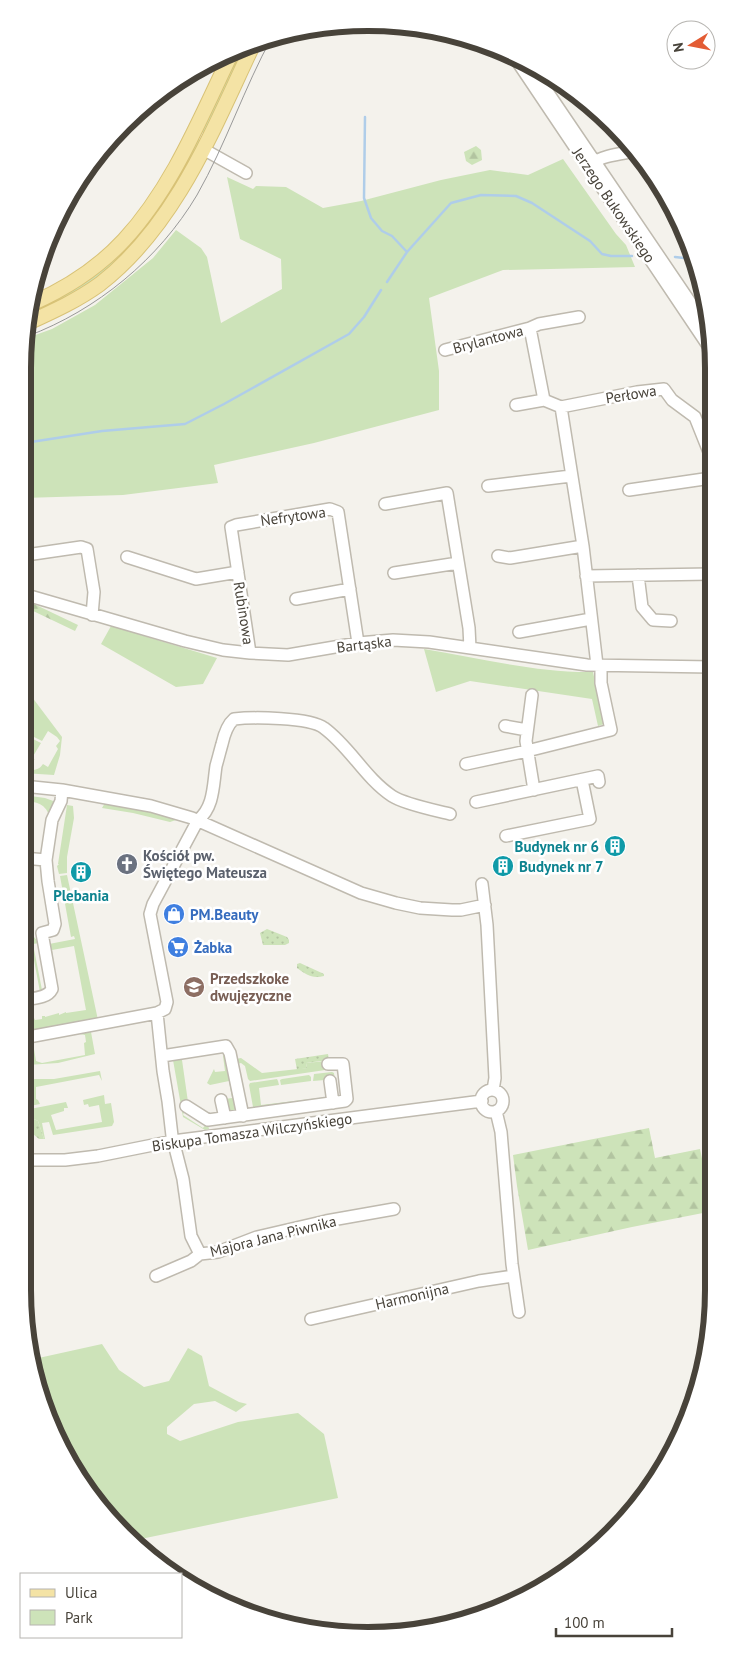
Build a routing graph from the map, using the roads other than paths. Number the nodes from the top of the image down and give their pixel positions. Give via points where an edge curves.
1 (249, 53) edge
2 (227, 63) edge
3 (523, 69) edge
4 (537, 76) edge
5 (202, 149) junction
6 (627, 153) edge
7 (591, 163) junction
8 (246, 173) dead end
9 (38, 300) edge
10 (579, 317) dead end
11 (35, 320) edge
12 (701, 321) edge
13 (530, 328) junction
14 (703, 338) edge
15 (446, 350) dead end
16 (544, 400) junction
17 (516, 405) dead end
18 (561, 407) junction
19 (705, 442) edge
20 (571, 476) junction
21 (705, 479) edge
22 (488, 486) dead end
23 (629, 490) dead end
24 (385, 504) dead end
25 (231, 527) joint
26 (583, 546) junction
27 (33, 554) dead end
28 (498, 556) dead end
29 (127, 557) dead end
30 (458, 563) junction
31 (238, 572) junction
32 (394, 573) dead end
33 (705, 574) edge
34 (638, 575) junction
35 (586, 576) junction
36 (350, 589) junction
37 (31, 597) edge
38 (296, 599) dead end
39 (92, 614) junction
40 (591, 619) junction
41 (671, 621) dead end
42 (519, 632) dead end
43 (358, 643) junction
44 (470, 648) junction
45 (250, 654) junction
46 (599, 665) junction
47 (705, 667) edge
48 (532, 695) dead end
49 (505, 726) dead end
50 (527, 730) junction
51 (527, 751) junction
52 (466, 764) dead end
53 (582, 780) junction
54 (599, 782) dead end
55 (31, 787) edge
56 (62, 790) junction
57 (534, 790) junction
58 (476, 802) dead end
59 (450, 814) dead end
60 (198, 820) junction
61 (506, 836) dead end
62 (31, 859) edge
63 (46, 860) junction
64 (482, 884) dead end
65 (485, 905) junction
66 (31, 998) edge
67 (157, 1013) junction
68 (31, 1036) edge
69 (162, 1056) junction
70 (328, 1064) dead end
71 (330, 1081) dead end
72 (494, 1090) junction
73 (221, 1100) dead end
74 (482, 1101) junction
75 (333, 1103) junction
76 (186, 1106) dead end
77 (496, 1111) junction
78 (243, 1116) junction
79 (224, 1118) junction
80 (171, 1120) junction
81 (186, 1140) junction
82 (173, 1141) junction
83 (31, 1160) edge
84 (394, 1209) dead end
85 (200, 1254) junction
86 (156, 1276) dead end
87 (513, 1276) junction
88 (520, 1312) dead end
89 (311, 1319) dead end

1 - 5 main road
2 - 9 main road via 168,179 140,221 109,255 78,279
3 - 7 street, Jerzego Bukowskiego
4 - 7 street, Jerzego Bukowskiego
5 - 8 street
5 - 11 main road via 164,216 131,257 66,306
6 - 7 street
7 - 12 street, Jerzego Bukowskiego
7 - 14 street, Jerzego Bukowskiego
10 - 13 street, Brylantowa
13 - 15 street, Brylantowa
13 - 16 street, Brylantowa
16 - 17 street
16 - 18 street
18 - 19 street, Perłowa via 664,388 672,400 695,417
18 - 20 street
20 - 22 street
20 - 26 street
21 - 23 street
24 - 30 street via 447,493
25 - 31 street, Rubinowa
25 - 36 street, Nefrytowa via 330,509 338,512
26 - 28 street via 510,558
26 - 35 street
27 - 39 street via 81,547 87,549 94,592
29 - 31 street, Rubinowa via 196,578
30 - 32 street
30 - 44 street
31 - 45 street, Rubinowa
33 - 34 street
34 - 35 street
34 - 41 street via 642,607 653,620
35 - 40 street
36 - 38 street
36 - 43 street, Nefrytowa
37 - 39 street, Bartąska
39 - 45 street, Bartąska via 185,641
40 - 42 street
40 - 46 street
43 - 44 street, Bartąska via 394,640
43 - 45 street, Bartąska via 288,655
44 - 46 street, Bartąska via 569,664
46 - 47 street, Bartąska
46 - 51 street via 611,730
48 - 50 street
49 - 50 street
50 - 51 street
51 - 52 street
51 - 57 street
53 - 54 street via 598,776
53 - 57 street
53 - 61 street via 593,819
55 - 56 street
56 - 60 street via 151,806
56 - 63 street via 61,801 52,820
57 - 58 street
59 - 60 street via 394,797 323,726 261,718 230,722 224,736 212,798 205,814
60 - 65 street via 361,893 433,910 461,910
60 - 67 street via 150,914 167,1002 165,1009
62 - 63 street
63 - 66 street via 56,924 53,930 42,933 52,989 46,996
64 - 65 street
65 - 72 street
67 - 68 street
67 - 69 street
69 - 78 street via 226,1046
69 - 80 street
70 - 75 street via 348,1061 347,1099
71 - 75 street
72 - 74 street via 487,1092
72 - 77 street via 503,1099 502,1106
73 - 79 street
74 - 77 street via 486,1110
74 - 81 street, Biskupa Tomasza Wilczyńskiego
75 - 78 street
76 - 79 street via 208,1120
77 - 87 street via 504,1157
78 - 79 street
80 - 81 street
80 - 82 street
81 - 82 street, Biskupa Tomasza Wilczyńskiego
82 - 83 street, Biskupa Tomasza Wilczyńskiego via 65,1160
82 - 85 street via 183,1180 191,1236
84 - 85 street, Majora Jana Piwnika via 317,1223 257,1237 218,1252
85 - 86 street, Majora Jana Piwnika
87 - 88 street
87 - 89 street, Harmonijna

